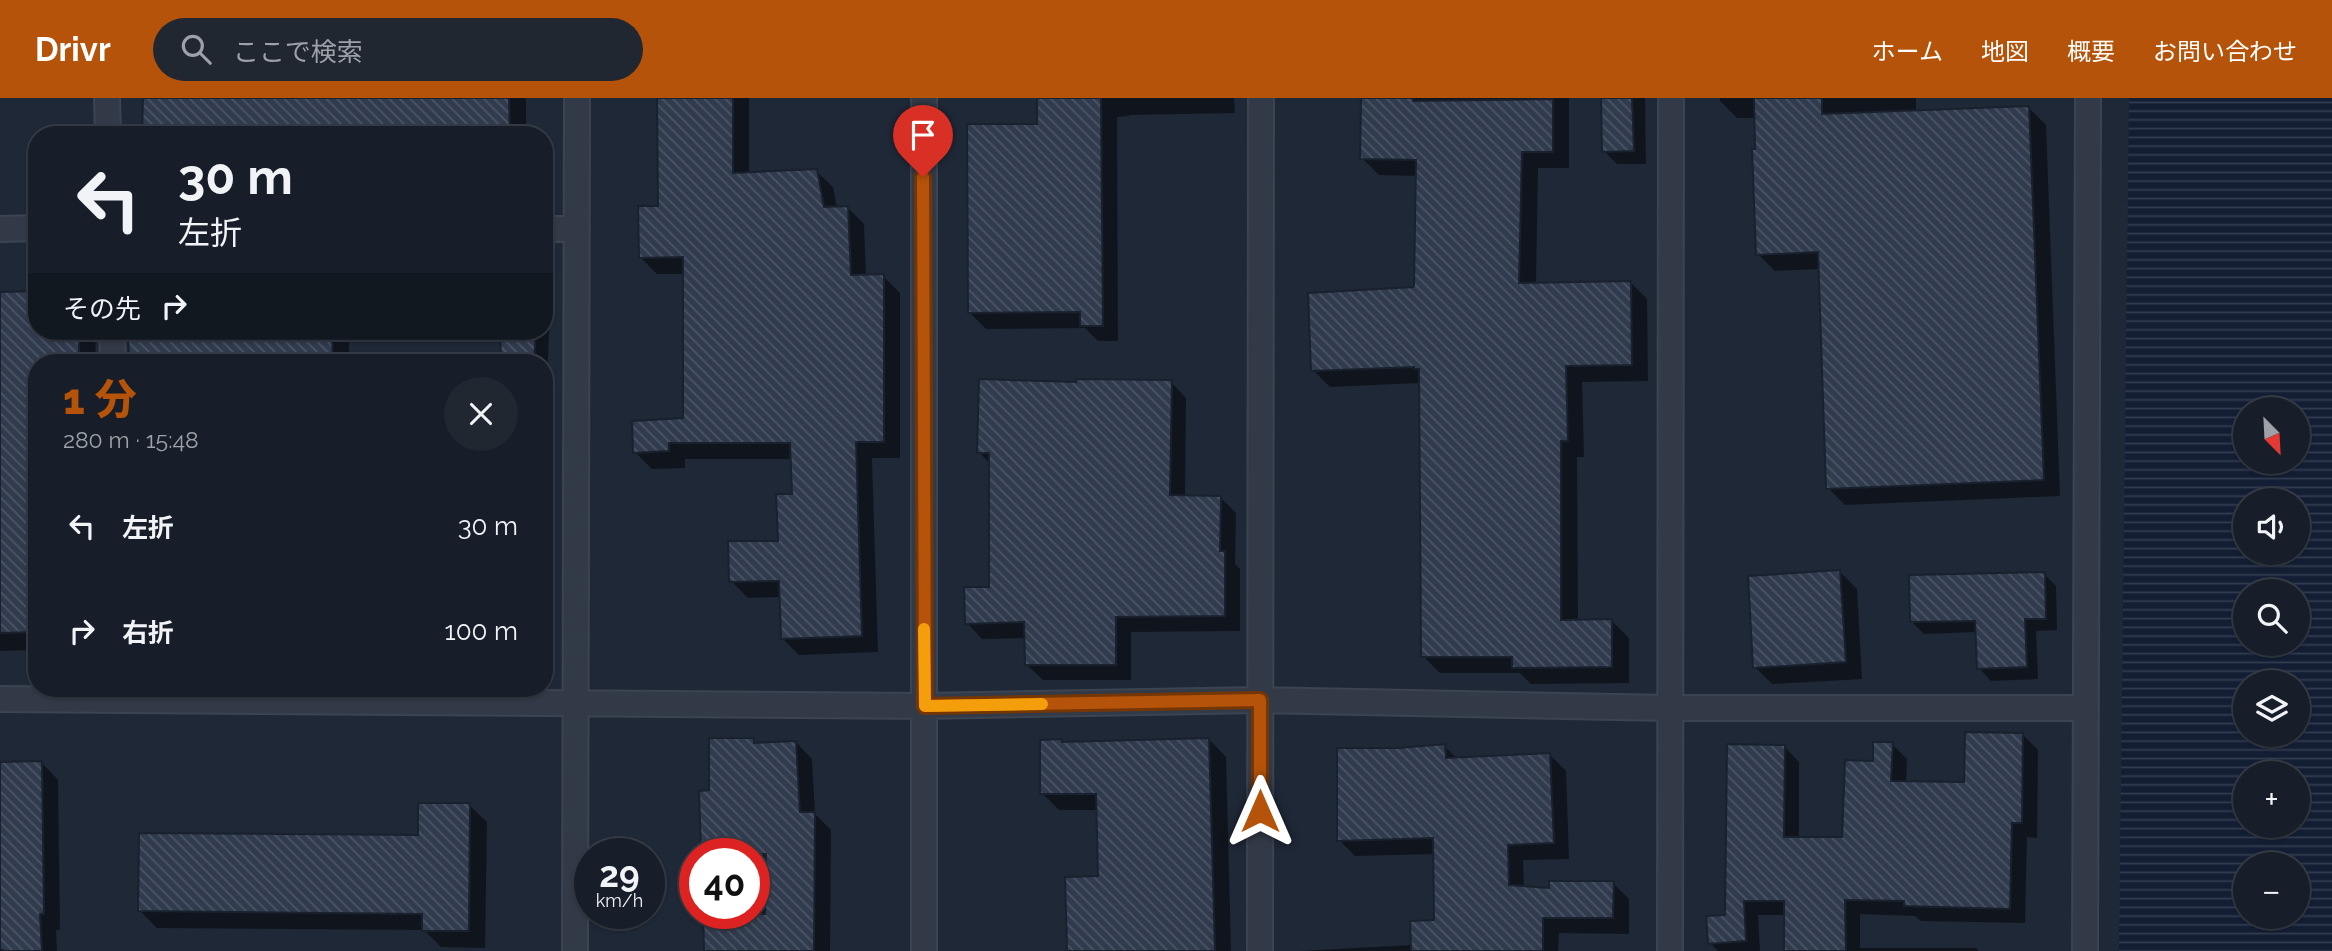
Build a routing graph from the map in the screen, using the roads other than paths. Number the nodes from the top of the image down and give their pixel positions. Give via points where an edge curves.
1 (107, 98) edge
2 (577, 98) edge
3 (924, 98) edge
4 (1261, 98) edge
5 (1671, 98) edge
6 (2085, 98) edge
7 (108, 126) edge
8 (0, 229) edge
9 (28, 229) edge
10 (553, 229) edge
11 (577, 229) junction
12 (38, 697) edge
13 (319, 697) edge
14 (0, 699) edge
15 (1260, 700) junction
16 (575, 702) junction
17 (925, 706) junction
18 (1669, 708) junction
19 (2081, 708) junction
20 (575, 951) edge
21 (924, 951) edge
22 (1260, 951) edge
23 (1670, 951) edge
24 (2083, 951) edge

1 - 7 street
2 - 11 street
3 - 17 street
4 - 15 street
5 - 18 street
6 - 19 street
6 - 24 street
8 - 9 street
10 - 11 street
11 - 16 street
12 - 14 street
13 - 16 street
15 - 17 street
15 - 18 street
15 - 22 street
16 - 17 street
16 - 20 street
17 - 21 street
18 - 19 street
18 - 23 street
19 - 24 street

